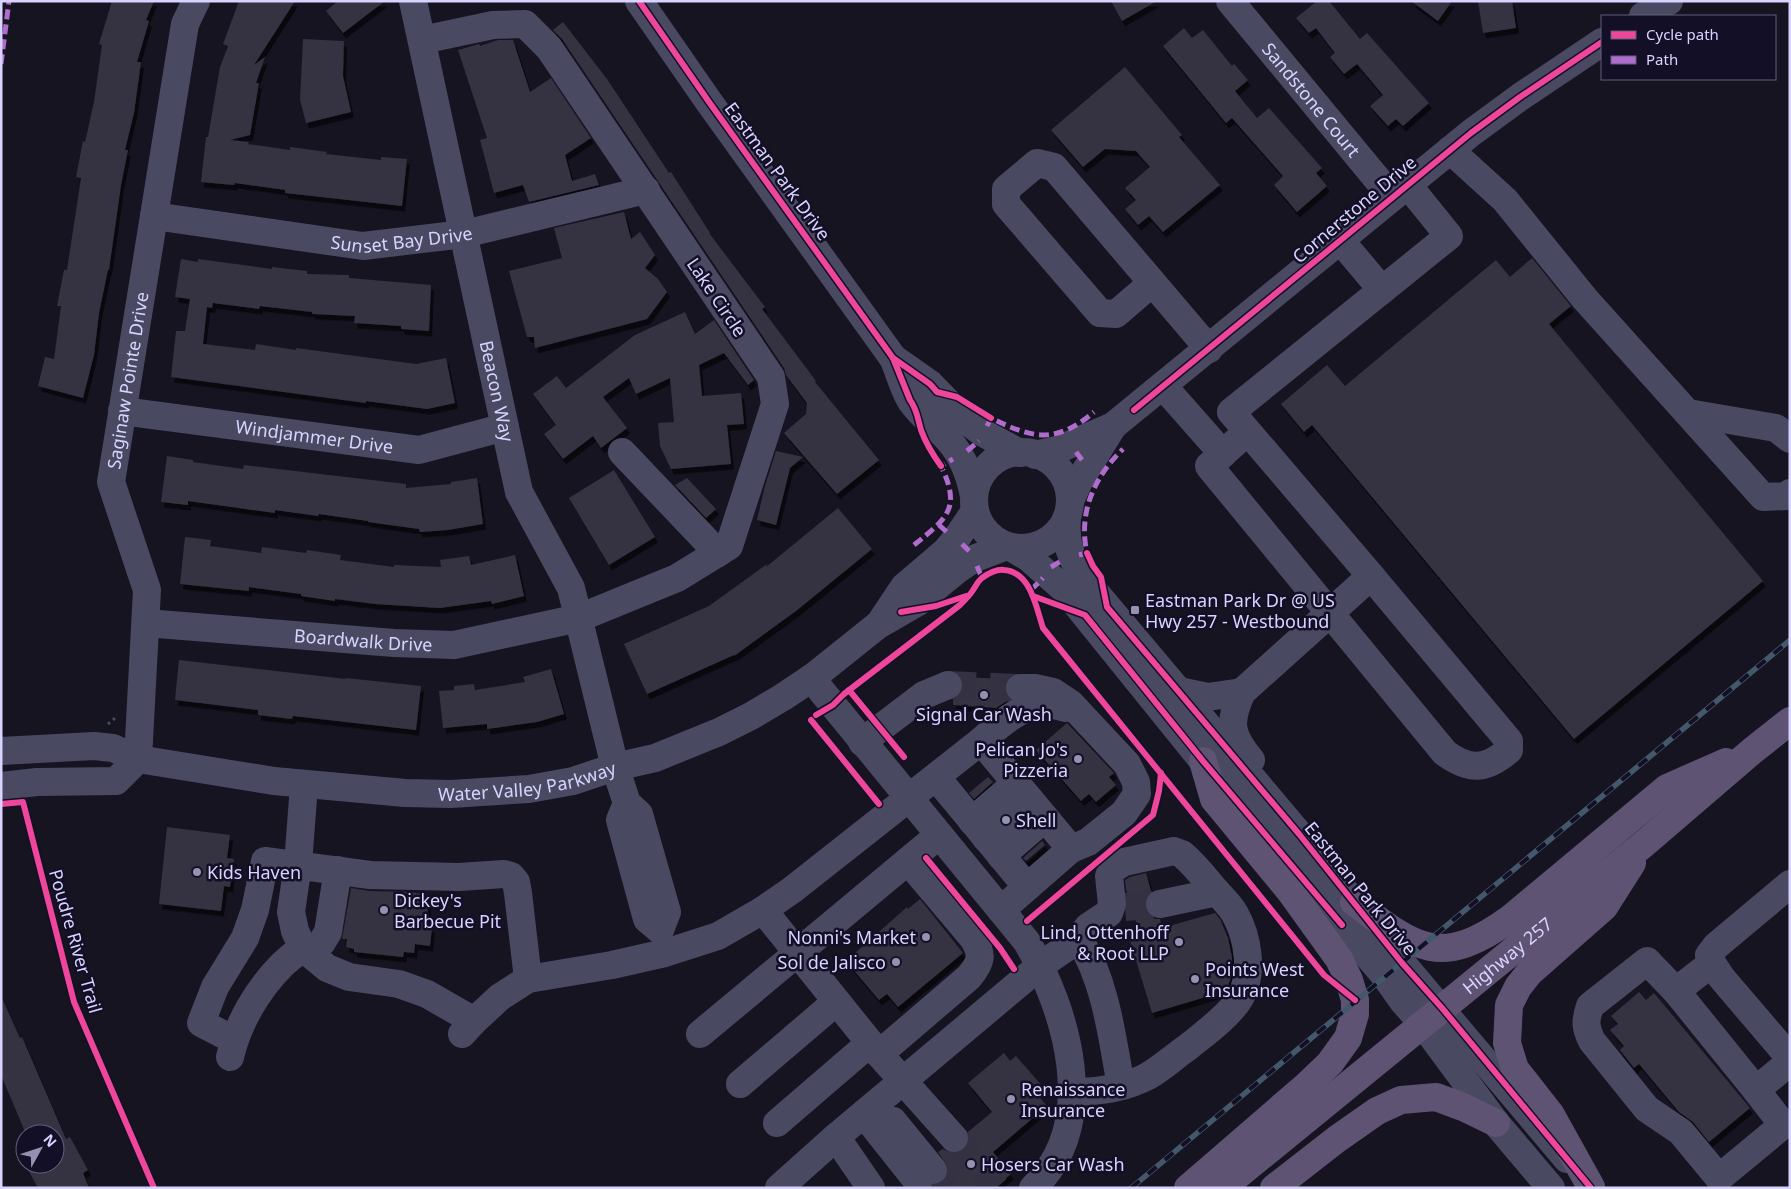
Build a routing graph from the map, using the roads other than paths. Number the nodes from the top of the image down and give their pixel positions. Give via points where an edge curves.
1 (196, 1) edge
2 (413, 1) edge
3 (640, 1) edge
4 (1230, 1) edge
5 (1669, 1) edge
6 (1645, 15) edge
7 (422, 40) junction
8 (1601, 43) edge
9 (1450, 150) junction
10 (646, 190) junction
11 (1400, 190) junction
12 (154, 216) junction
13 (464, 234) junction
14 (1340, 240) junction
15 (1152, 283) junction
16 (1382, 290) junction
17 (1208, 349) junction
18 (893, 358) junction
19 (1163, 386) junction
20 (122, 410) junction
21 (1688, 413) junction
22 (1113, 426) junction
23 (505, 427) junction
24 (1248, 432) junction
25 (1790, 439) edge
26 (622, 452) dead end
27 (1027, 454) junction
28 (1223, 454) junction
29 (1790, 493) edge
30 (974, 503) junction
31 (1068, 509) junction
32 (1010, 547) junction
33 (718, 553) junction
34 (1371, 576) junction
35 (1331, 613) junction
36 (579, 618) junction
37 (146, 623) junction
38 (878, 625) junction
39 (811, 678) junction
40 (948, 685) tunnel mouth
41 (1020, 688) tunnel mouth
42 (1178, 691) junction
43 (1242, 692) junction
44 (1077, 711) junction
45 (1790, 721) edge
46 (981, 741) junction
47 (862, 742) junction
48 (1, 751) edge
49 (1752, 751) junction
50 (138, 759) junction
51 (1203, 761) junction
52 (615, 767) junction
53 (936, 777) junction
54 (304, 785) junction
55 (1, 786) edge
56 (908, 798) junction
57 (1030, 800) junction
58 (1299, 834) junction
59 (939, 835) junction
60 (986, 838) junction
61 (1645, 843) junction
62 (1071, 849) junction
63 (908, 861) junction
64 (298, 864) junction
65 (338, 870) junction
66 (1790, 884) edge
67 (1027, 887) junction
68 (1217, 892) junction
69 (1354, 902) junction
70 (1160, 904) tunnel mouth
71 (763, 910) junction
72 (1001, 910) junction
73 (1078, 939) junction
74 (662, 941) junction
75 (307, 951) junction
76 (797, 953) junction
77 (1712, 963) junction
78 (1041, 965) junction
79 (528, 979) junction
80 (1676, 991) junction
81 (836, 1002) junction
82 (1432, 1015) junction
83 (700, 1034) dead end
84 (875, 1048) junction
85 (1790, 1058) edge
86 (1790, 1062) edge
87 (904, 1081) junction
88 (740, 1084) dead end
89 (1121, 1086) junction
90 (1756, 1090) junction
91 (1071, 1092) junction
92 (871, 1108) junction
93 (777, 1123) dead end
94 (1496, 1123) junction
95 (836, 1137) junction
96 (954, 1138) tunnel mouth
97 (926, 1176) tunnel mouth
98 (861, 1184) edge
99 (1591, 1187) edge
100 (779, 1188) edge
101 (1033, 1188) edge
102 (1188, 1188) edge
103 (1222, 1188) edge
104 (1274, 1188) edge
105 (1551, 1188) edge

1 - 12 street, Saginaw Pointe Drive via 185,24
2 - 7 street, Beacon Way
3 - 18 street, Eastman Park Drive
4 - 11 street, Sandstone Court
5 - 6 street
7 - 10 street, Lake Circle via 493,25 525,24 549,48
7 - 13 street, Beacon Way
8 - 9 street, Cornerstone Drive via 1520,97
9 - 11 street, Cornerstone Drive
9 - 21 street via 1505,200 1585,300
10 - 13 street, Sunset Bay Drive
10 - 33 street, Lake Circle via 771,377 775,404 729,546
11 - 14 street, Cornerstone Drive
11 - 16 street, Sandstone Court via 1449,236
12 - 13 street, Sunset Bay Drive via 362,246
12 - 20 street, Saginaw Pointe Drive
13 - 23 street, Beacon Way
14 - 16 street
14 - 17 street, Cornerstone Drive
15 - 15 street via 1054,167 1037,164 1006,189 1006,204 1100,313 1116,314
15 - 17 street
16 - 24 street via 1231,412
17 - 19 street, Cornerstone Drive
18 - 27 street, Eastman Park Drive via 930,384 964,419 983,433
18 - 30 street, Eastman Park Drive via 910,400 960,455 970,477
19 - 22 street, Cornerstone Drive
19 - 28 street
20 - 23 street, Windjammer Drive via 418,450
20 - 37 street, Saginaw Pointe Drive via 110,482 147,590
21 - 25 street via 1776,428
21 - 29 street via 1763,496 1788,496
22 - 27 street, Cornerstone Drive via 1058,450
22 - 31 street, Cornerstone Drive via 1078,483
23 - 36 street, Beacon Way via 519,492 571,588
24 - 28 street
24 - 34 street
26 - 33 street
27 - 30 street via 1006,455 994,461 977,483
27 - 31 street via 1049,461 1060,472 1067,486
28 - 35 street via 1209,466
30 - 32 street via 981,526 992,538
30 - 38 street, Water Valley Parkway via 956,539 904,587
31 - 32 street via 1060,529 1051,539 1032,547
31 - 42 street, Eastman Park Drive via 1066,536 1071,558 1084,579
32 - 38 street, Water Valley Parkway via 973,559 918,602
32 - 51 street, Eastman Park Drive via 1035,563 1064,589
33 - 36 street, Lake Circle via 677,578
34 - 35 street
34 - 35 street via 1509,741 1510,750 1497,761 1480,766 1460,763 1445,753
35 - 43 street
36 - 37 street, Boardwalk Drive via 454,645
36 - 52 street, Beacon Way
37 - 50 street, Saginaw Pointe Drive
38 - 39 street, Water Valley Parkway
39 - 47 street
39 - 52 street, Water Valley Parkway via 784,697 719,732 655,758
40 - 47 street via 924,695
41 - 44 street via 1053,692
42 - 43 street via 1208,697
42 - 58 street, Eastman Park Drive
43 - 58 street via 1234,708 1234,735 1297,815
44 - 46 street via 1054,704 1033,706 1016,713
44 - 62 street via 1127,764 1136,782 1137,794 1124,813 1088,842
45 - 49 main road, Highway 257
46 - 53 street
46 - 57 street
47 - 56 street
48 - 50 street, Water Valley Parkway via 94,746 113,748
49 - 61 main road, Highway 257
49 - 69 main road via 1667,788 1511,918 1492,932 1461,946 1445,949 1422,946 1390,929
50 - 54 street, Water Valley Parkway
50 - 55 street via 116,781 54,781
51 - 82 street, Eastman Park Drive via 1402,1000
51 - 102 main road via 1214,799 1290,891 1339,958 1355,1000 1355,1014 1348,1038 1330,1063
52 - 54 street, Water Valley Parkway via 573,781 529,789 451,794
52 - 74 street, Beacon Way via 628,803 620,820 647,919
53 - 56 street
53 - 60 street
54 - 64 street
56 - 59 street
56 - 71 street
57 - 60 street
57 - 60 street
57 - 62 street
58 - 69 street, Eastman Park Drive
59 - 63 street
59 - 72 street
60 - 67 street
61 - 82 main road, Highway 257
61 - 99 main road via 1604,907 1529,973 1509,1005 1507,1043 1515,1069 1551,1115
62 - 67 street
63 - 76 street
63 - 84 street via 972,938 980,951 980,960 969,977
64 - 65 street
64 - 75 street via 291,912 295,931
64 - 75 street via 265,861 255,910 245,938 215,987 201,1022 232,1048 242,1021 259,993 282,965
65 - 75 street via 328,932 322,942
65 - 79 street via 370,875 511,876 518,893
66 - 77 street via 1716,946 1709,955
67 - 72 street
68 - 70 street
68 - 73 street via 1189,860 1174,851 1124,862 1113,868 1109,876 1112,904 1118,908 1088,927
68 - 89 street via 1234,912 1244,936 1248,968 1246,987 1224,1016 1192,1043 1149,1076
69 - 82 street, Eastman Park Drive via 1402,962
71 - 74 street via 718,936
71 - 76 street
72 - 78 street
73 - 78 street
73 - 89 street via 1087,952 1102,995
74 - 79 street via 612,965
75 - 79 street via 327,968 349,977 399,984 428,994 468,1027 500,996
76 - 81 street
76 - 83 street
77 - 80 street
77 - 85 street
78 - 87 street
78 - 91 street via 1064,1029 1070,1056
80 - 90 street
80 - 90 street via 1647,961 1590,1006 1586,1029 1592,1041 1647,1109 1681,1132 1720,1178 1784,1125
81 - 84 street
81 - 88 street
82 - 94 street, Eastman Park Drive
82 - 99 street, Eastman Park Drive
82 - 103 main road, Highway 257
84 - 87 street
84 - 93 street
86 - 90 street
87 - 92 street
87 - 96 street
89 - 91 street via 1098,1092
91 - 101 street via 1071,1108 1059,1150
92 - 95 street
92 - 97 street
94 - 104 main road via 1436,1097 1401,1100 1377,1111
94 - 105 street, Eastman Park Drive
95 - 98 street via 854,1161
95 - 100 street

